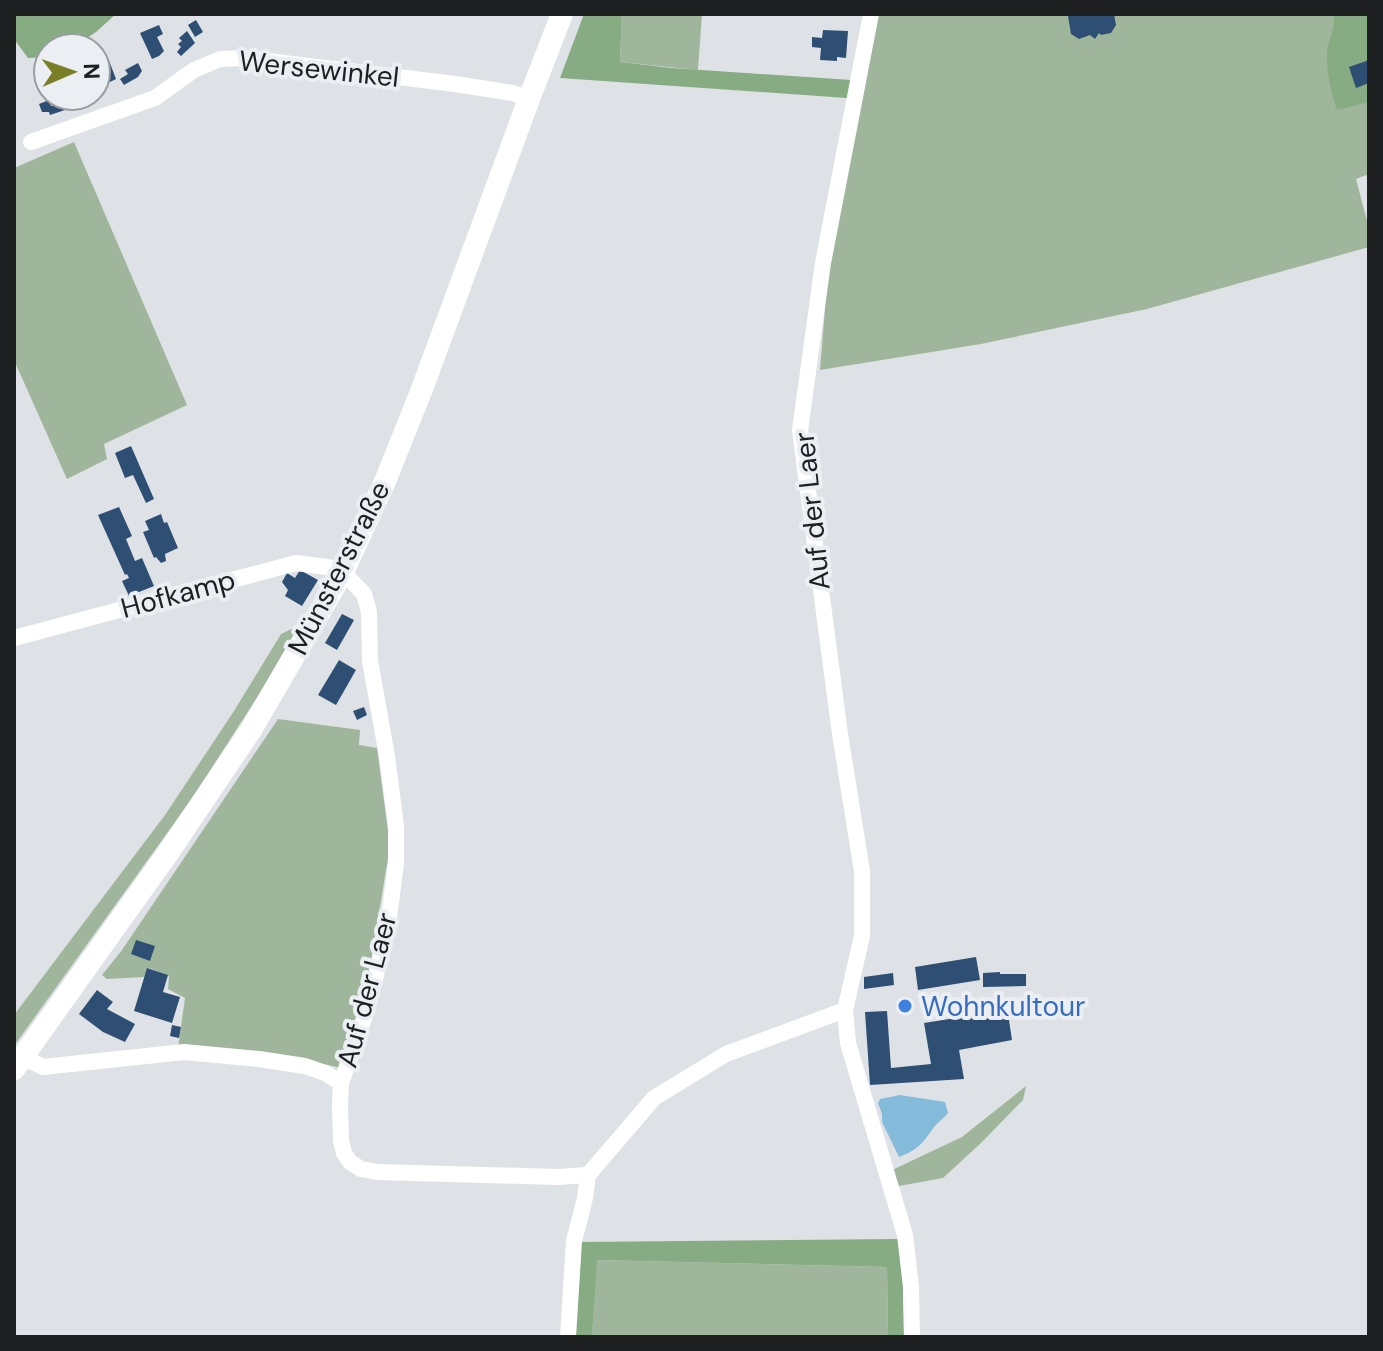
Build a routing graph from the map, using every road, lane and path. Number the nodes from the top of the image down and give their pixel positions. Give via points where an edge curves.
1 (562, 14) edge
2 (871, 14) edge
3 (529, 99) junction
4 (31, 142) dead end
5 (343, 572) junction
6 (14, 638) edge
7 (845, 1010) junction
8 (19, 1063) edge
9 (341, 1083) junction
10 (588, 1175) junction
11 (568, 1337) edge
12 (912, 1337) edge

1 - 3 main road, Münsterstraße
2 - 7 street, Auf der Laer via 823,263 800,430 862,871 862,936
3 - 4 street, Wersewinkel via 455,84 220,59 155,98
3 - 5 main road, Münsterstraße via 422,389
5 - 6 street, Hofkamp via 296,563
5 - 8 main road, Münsterstraße via 251,730
5 - 9 street, Auf der Laer via 364,594 369,612 370,661 387,756 396,863 380,959
7 - 10 street via 726,1054 654,1098
7 - 12 street, Auf der Laer via 848,1043 905,1235
8 - 9 street, Auf der Laer via 43,1067 184,1052 305,1066
9 - 10 street, Auf der Laer via 341,1141 350,1162 361,1169
10 - 11 street via 574,1241

